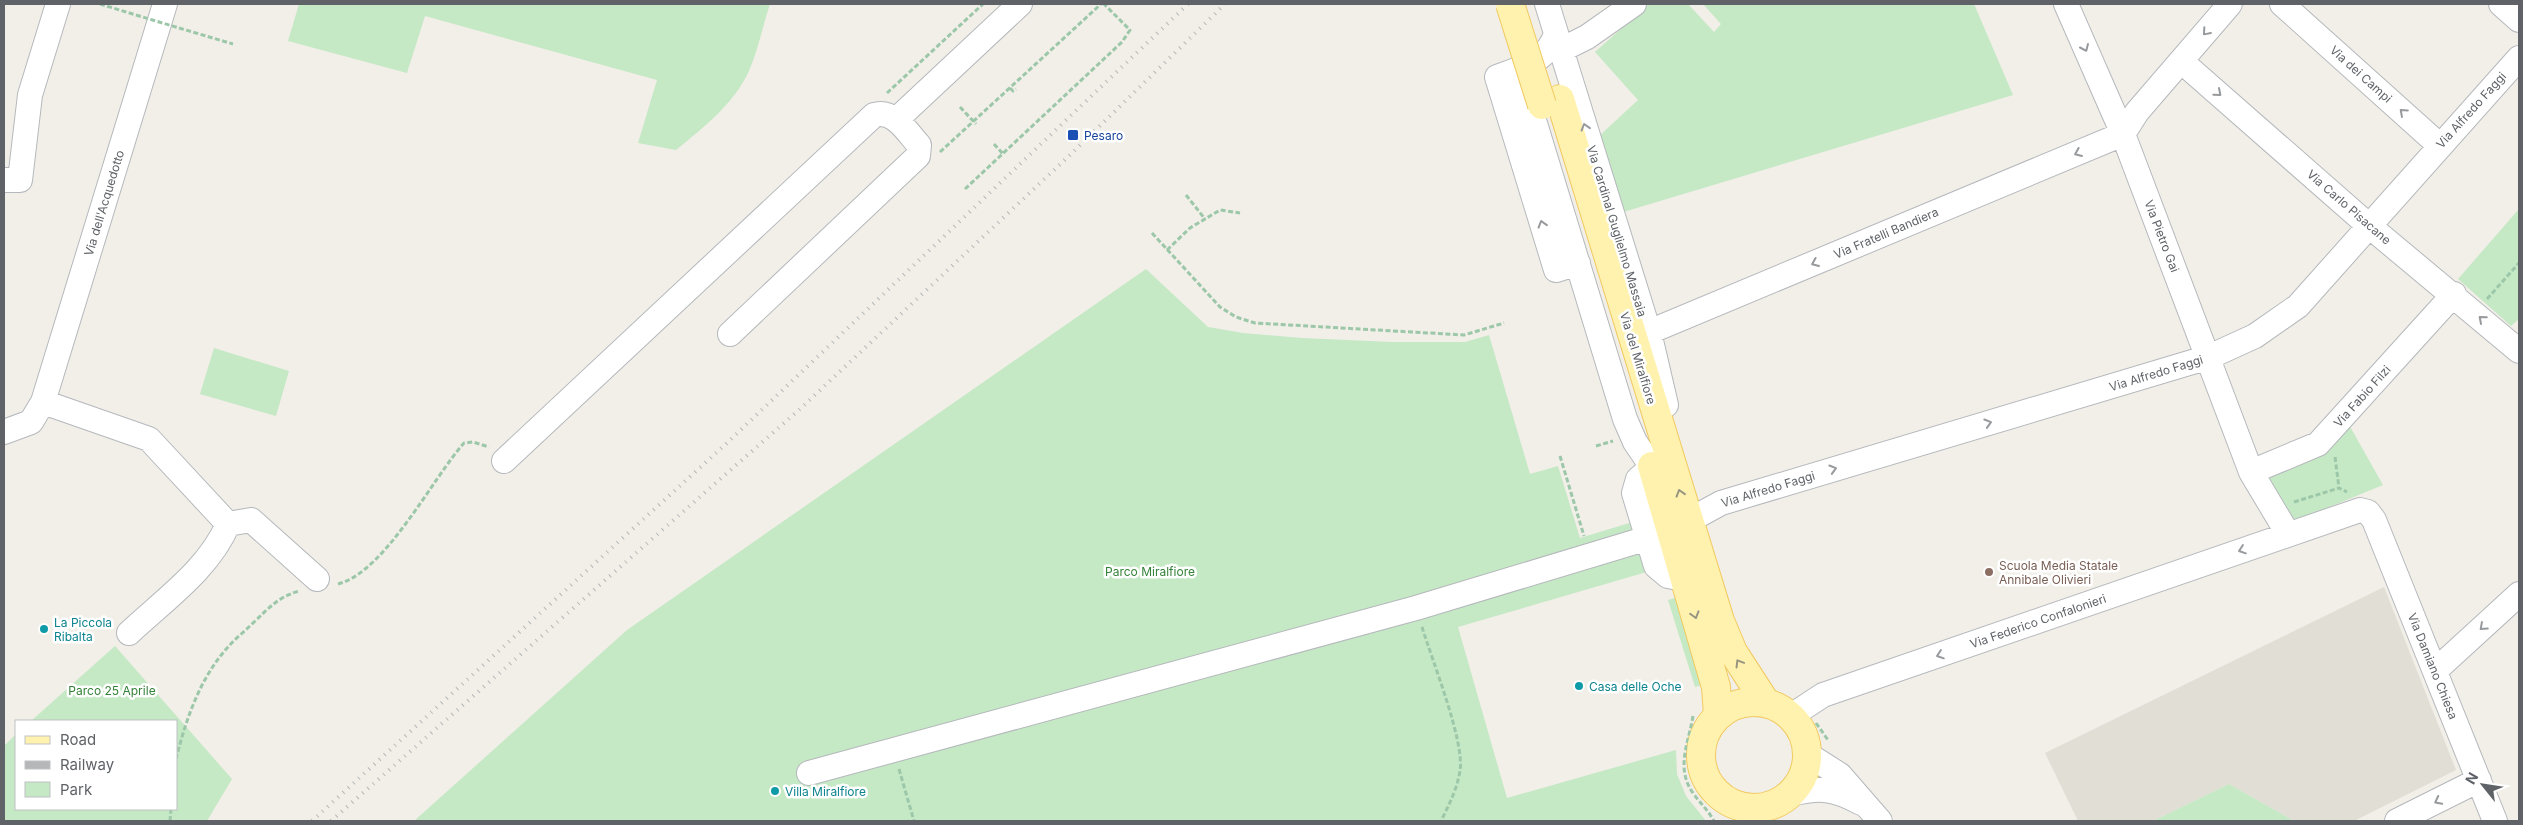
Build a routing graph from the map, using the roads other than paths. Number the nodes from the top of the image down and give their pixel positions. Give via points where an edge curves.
1 (58, 4) edge
2 (165, 4) edge
3 (1020, 4) edge
4 (1499, 4) edge
5 (1530, 4) edge
6 (1547, 4) edge
7 (1634, 4) edge
8 (2066, 4) edge
9 (2230, 4) edge
10 (2282, 4) edge
11 (2501, 4) edge
12 (1509, 17) edge
13 (2519, 20) edge
14 (1559, 42) junction
15 (2519, 58) edge
16 (2181, 61) junction
17 (1519, 69) junction
18 (1551, 102) junction
19 (896, 120) junction
20 (2123, 134) junction
21 (2439, 145) junction
22 (4, 180) edge
23 (2368, 225) junction
24 (2454, 294) junction
25 (1649, 332) junction
26 (730, 334) dead end
27 (2519, 351) edge
28 (2209, 357) junction
29 (43, 402) junction
30 (5, 438) edge
31 (504, 461) dead end
32 (1661, 464) junction
33 (2251, 472) junction
34 (2362, 504) joint
35 (1688, 521) junction
36 (228, 524) junction
37 (2288, 534) junction
38 (1648, 538) junction
39 (1684, 579) junction
40 (317, 580) dead end
41 (2519, 594) edge
42 (129, 633) dead end
43 (2436, 670) junction
44 (1766, 703) junction
45 (1706, 714) junction
46 (1791, 716) junction
47 (1807, 754) junction
48 (808, 773) dead end
49 (2479, 780) junction
50 (1779, 806) edge
51 (1722, 814) edge
52 (1879, 816) edge
53 (2397, 821) edge
54 (2495, 821) edge

1 - 22 street via 30,95 20,180
2 - 29 street, Via dell'Acquedotto
3 - 19 street
4 - 12 street
5 - 18 main road, Via del Miralfiore
6 - 14 street, Via Cardinal Guglielmo Massaia
7 - 14 street via 1587,37
8 -> 20 street, Via Pietro Gai
9 -> 16 street
21 -> 10 street, Via dei Campi
11 - 13 street
12 - 14 street via 1544,23
12 - 17 street, Via del Miralfiore
12 - 18 main road, Via del Miralfiore, bridge
14 - 17 street via 1533,63
25 -> 14 street, Via Cardinal Guglielmo Massaia
15 - 21 street, Via Alfredo Faggi
16 - 20 street via 2136,112
16 -> 23 street, Via Carlo Pisacane
17 - 32 street, Via del Miralfiore via 1567,267 1625,419 1636,442
18 - 32 main road, Via del Miralfiore
19 - 26 street via 927,151
19 - 31 street via 883,112 874,115
20 -> 25 street, Via Fratelli Bandiera
20 - 28 street, Via Pietro Gai
21 - 23 street, Via Alfredo Faggi
23 - 24 street, Via Carlo Pisacane
23 - 28 street, Via Alfredo Faggi via 2298,306 2255,336
27 -> 24 street, Via Carlo Pisacane
24 - 33 street, Via Fabio Filzi via 2318,444
25 - 32 street, Via Cardinal Guglielmo Massaia via 1665,402
28 - 33 street, Via Pietro Gai
35 -> 28 street, Via Alfredo Faggi via 1722,503
29 - 30 street, Via dell'Acquedotto via 31,422
29 - 36 street via 149,439
35 -> 32 main road, Via del Miralfiore
32 - 38 street via 1638,479 1634,493
32 - 39 main road, Via del Miralfiore
33 - 37 street, Via Pietro Gai
34 - 37 street, Via Federico Confalonieri via 2360,510
34 - 43 street, Via Damiano Chiesa via 2374,520
44 -> 35 main road, Via del Miralfiore via 1733,652 1720,622
36 - 40 street via 251,520
36 - 42 street via 220,543 202,566
37 -> 46 street, Via Federico Confalonieri via 1823,695
38 - 39 street via 1656,566 1668,576
38 - 48 street via 1416,608
39 -> 45 main road, Via del Miralfiore via 1716,688
41 -> 43 street
43 - 49 street, Via Damiano Chiesa
44 - 45 main road via 1749,702
44 - 46 main road
45 - 51 main road via 1700,758 1703,773
46 - 47 main road via 1800,727
47 - 50 main road via 1800,782
47 - 52 street via 1840,775
49 -> 53 street
49 - 54 street, Via Damiano Chiesa
50 - 51 main road via 1748,809 1734,806
50 - 52 street via 1816,788 1834,791

